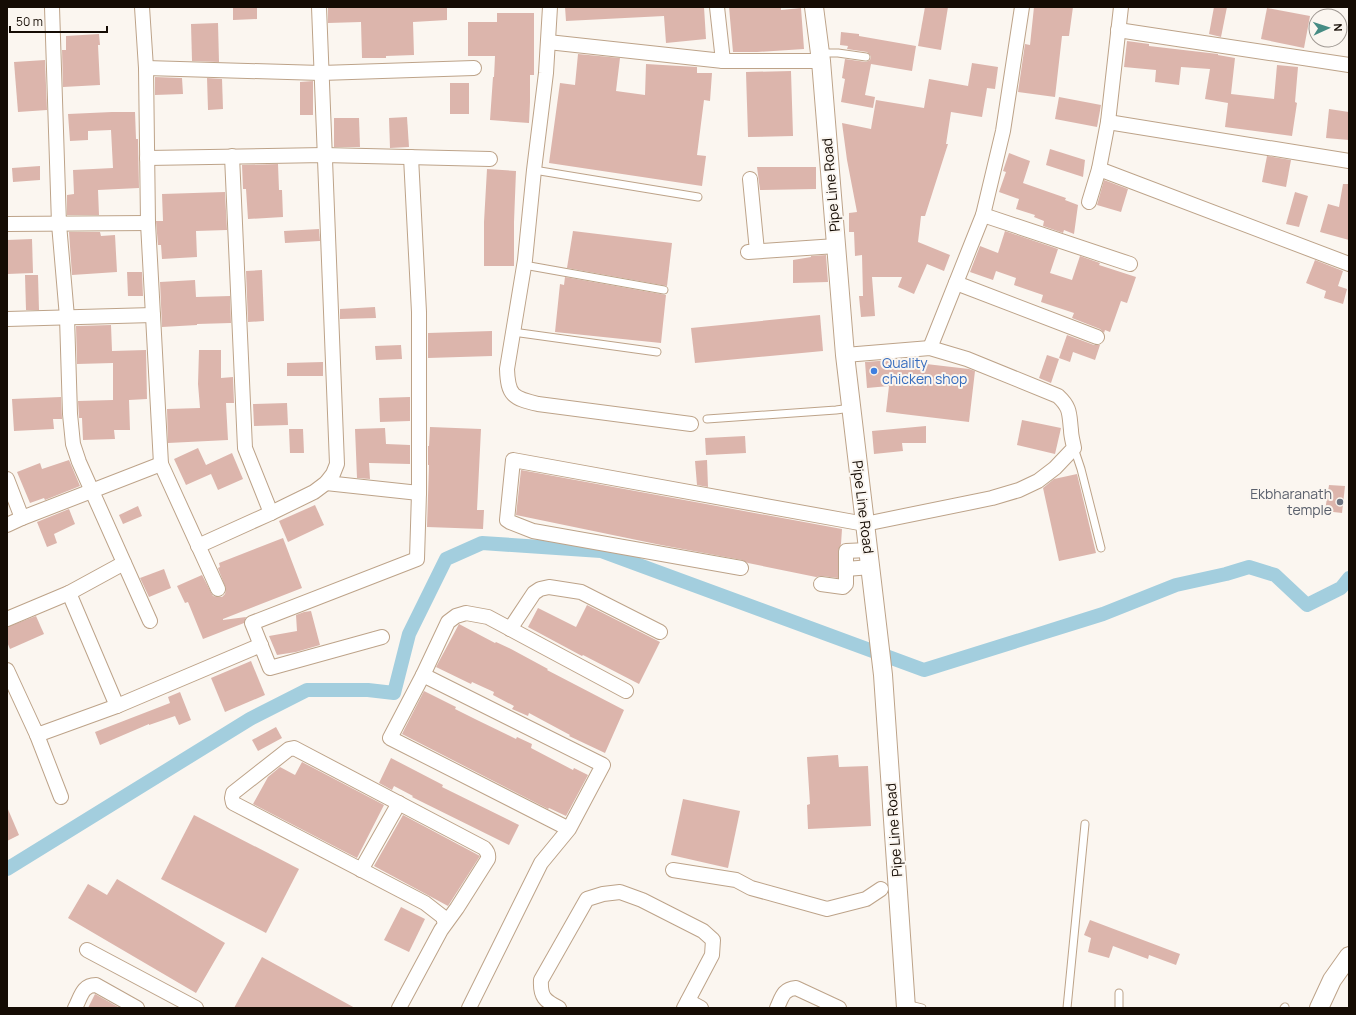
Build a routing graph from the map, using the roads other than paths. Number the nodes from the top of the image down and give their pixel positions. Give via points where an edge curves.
1 (52, 7) edge
2 (142, 7) edge
3 (318, 7) edge
4 (550, 7) edge
5 (717, 7) edge
6 (814, 7) edge
7 (1022, 7) edge
8 (1121, 7) edge
9 (1118, 30) junction
10 (548, 42) junction
11 (820, 57) junction
12 (866, 57) dead end
13 (723, 61) junction
14 (1349, 65) edge
15 (146, 68) junction
16 (474, 68) dead end
17 (321, 73) junction
18 (1108, 122) junction
19 (324, 155) junction
20 (232, 156) junction
21 (411, 157) junction
22 (147, 158) junction
23 (490, 159) dead end
24 (1349, 161) edge
25 (1099, 169) junction
26 (534, 170) junction
27 (750, 179) dead end
28 (698, 197) dead end
29 (1089, 202) dead end
30 (983, 215) junction
31 (148, 223) junction
32 (7, 224) edge
33 (59, 224) junction
34 (836, 246) junction
35 (1130, 264) dead end
36 (1349, 264) edge
37 (524, 265) junction
38 (956, 283) junction
39 (664, 290) dead end
40 (154, 315) junction
41 (67, 316) junction
42 (7, 319) edge
43 (513, 332) junction
44 (1097, 338) dead end
45 (930, 348) junction
46 (657, 352) dead end
47 (845, 355) junction
48 (851, 408) junction
49 (707, 419) dead end
50 (691, 424) dead end
51 (1074, 448) junction
52 (161, 464) junction
53 (7, 479) edge
54 (326, 483) junction
55 (92, 491) junction
56 (419, 493) junction
57 (271, 513) junction
58 (22, 518) junction
59 (865, 524) junction
60 (7, 525) edge
61 (198, 546) junction
62 (1101, 548) dead end
63 (869, 559) junction
64 (124, 563) junction
65 (741, 568) dead end
66 (821, 584) dead end
67 (218, 589) dead end
68 (69, 593) junction
69 (7, 619) edge
70 (150, 621) dead end
71 (510, 629) junction
72 (660, 632) dead end
73 (382, 636) dead end
74 (261, 645) junction
75 (7, 669) edge
76 (423, 675) junction
77 (626, 691) dead end
78 (117, 706) junction
79 (38, 735) junction
80 (61, 797) dead end
81 (400, 803) junction
82 (1085, 824) dead end
83 (569, 828) junction
84 (361, 870) junction
85 (673, 870) dead end
86 (889, 884) junction
87 (445, 924) junction
88 (87, 950) dead end
89 (1349, 956) edge
90 (1119, 994) dead end
91 (686, 1005) edge
92 (911, 1007) edge
93 (75, 1008) edge
94 (137, 1008) edge
95 (196, 1008) edge
96 (399, 1008) edge
97 (469, 1008) edge
98 (559, 1008) edge
99 (701, 1008) edge
100 (777, 1008) edge
101 (839, 1008) edge
102 (1067, 1008) edge
103 (1119, 1008) edge
104 (1319, 1008) edge

1 - 33 street
2 - 15 street
3 - 17 street
4 - 10 street
5 - 13 street
6 - 11 street, Pipe Line Road
7 - 30 street via 1003,131
8 - 9 street
9 - 14 street
9 - 18 street
10 - 13 street
10 - 26 street
11 - 12 lane via 838,53
11 - 13 street
11 - 34 street, Pipe Line Road
15 - 17 street
15 - 22 street
16 - 17 street
17 - 19 street
18 - 24 street
18 - 25 street
19 - 20 street
19 - 21 street
19 - 54 street via 337,464 334,474
20 - 22 street
20 - 57 street via 245,448
21 - 23 street
21 - 56 street via 419,312
22 - 31 street
25 - 29 street
25 - 36 street
26 - 28 lane
26 - 37 street
27 - 34 street via 752,251
30 - 35 street
30 - 38 street
31 - 33 street
31 - 40 street
32 - 33 street
33 - 41 street
34 - 47 street, Pipe Line Road
37 - 39 lane
37 - 43 street
38 - 44 street
38 - 45 street
40 - 41 street
40 - 52 street
41 - 42 street
41 - 55 street via 73,444
43 - 46 lane
43 - 50 street via 507,369 508,384 512,394 522,400
45 - 47 street
45 - 51 street via 967,359 1058,396 1066,403 1070,412
47 - 48 street, Pipe Line Road
48 - 49 lane
48 - 59 street, Pipe Line Road
51 - 59 street via 1038,481 1019,490
51 - 62 lane
52 - 55 street
52 - 61 street
53 - 58 street
54 - 56 street
54 - 57 street via 314,492
55 - 58 street
55 - 64 street
56 - 74 street via 417,558 252,623
57 - 61 street
58 - 60 street
59 - 63 street, Pipe Line Road
59 - 65 street via 513,460 507,520 510,522 533,531
61 - 67 street
63 - 66 street via 846,569 846,584 843,587
63 - 86 street, Pipe Line Road via 883,675
64 - 68 street
64 - 70 street
68 - 69 street
68 - 78 street
71 - 72 street via 534,593 549,587 581,592
71 - 76 street via 478,614 466,613 456,616 448,622
71 - 77 street
73 - 74 street via 270,668
74 - 78 street
75 - 79 street
76 - 83 street via 390,738
76 - 83 street via 603,764
78 - 79 street
79 - 80 street
81 - 84 street
81 - 84 street via 294,748 289,749 233,793 233,803
81 - 87 street via 484,848 488,855 488,859
82 - 102 lane
83 - 97 street via 541,863
84 - 87 street via 425,903 443,917
85 - 86 street via 736,880 750,888 827,909 866,899
86 - 92 street, Pipe Line Road
87 - 96 street
88 - 95 street
89 - 104 street via 1332,980
90 - 103 lane
91 - 98 street via 712,955 713,940 696,927 620,892 587,899 541,980 542,995 549,1003
91 - 99 street
93 - 94 street via 85,988 90,985 96,985
100 - 101 street via 789,988 796,988

